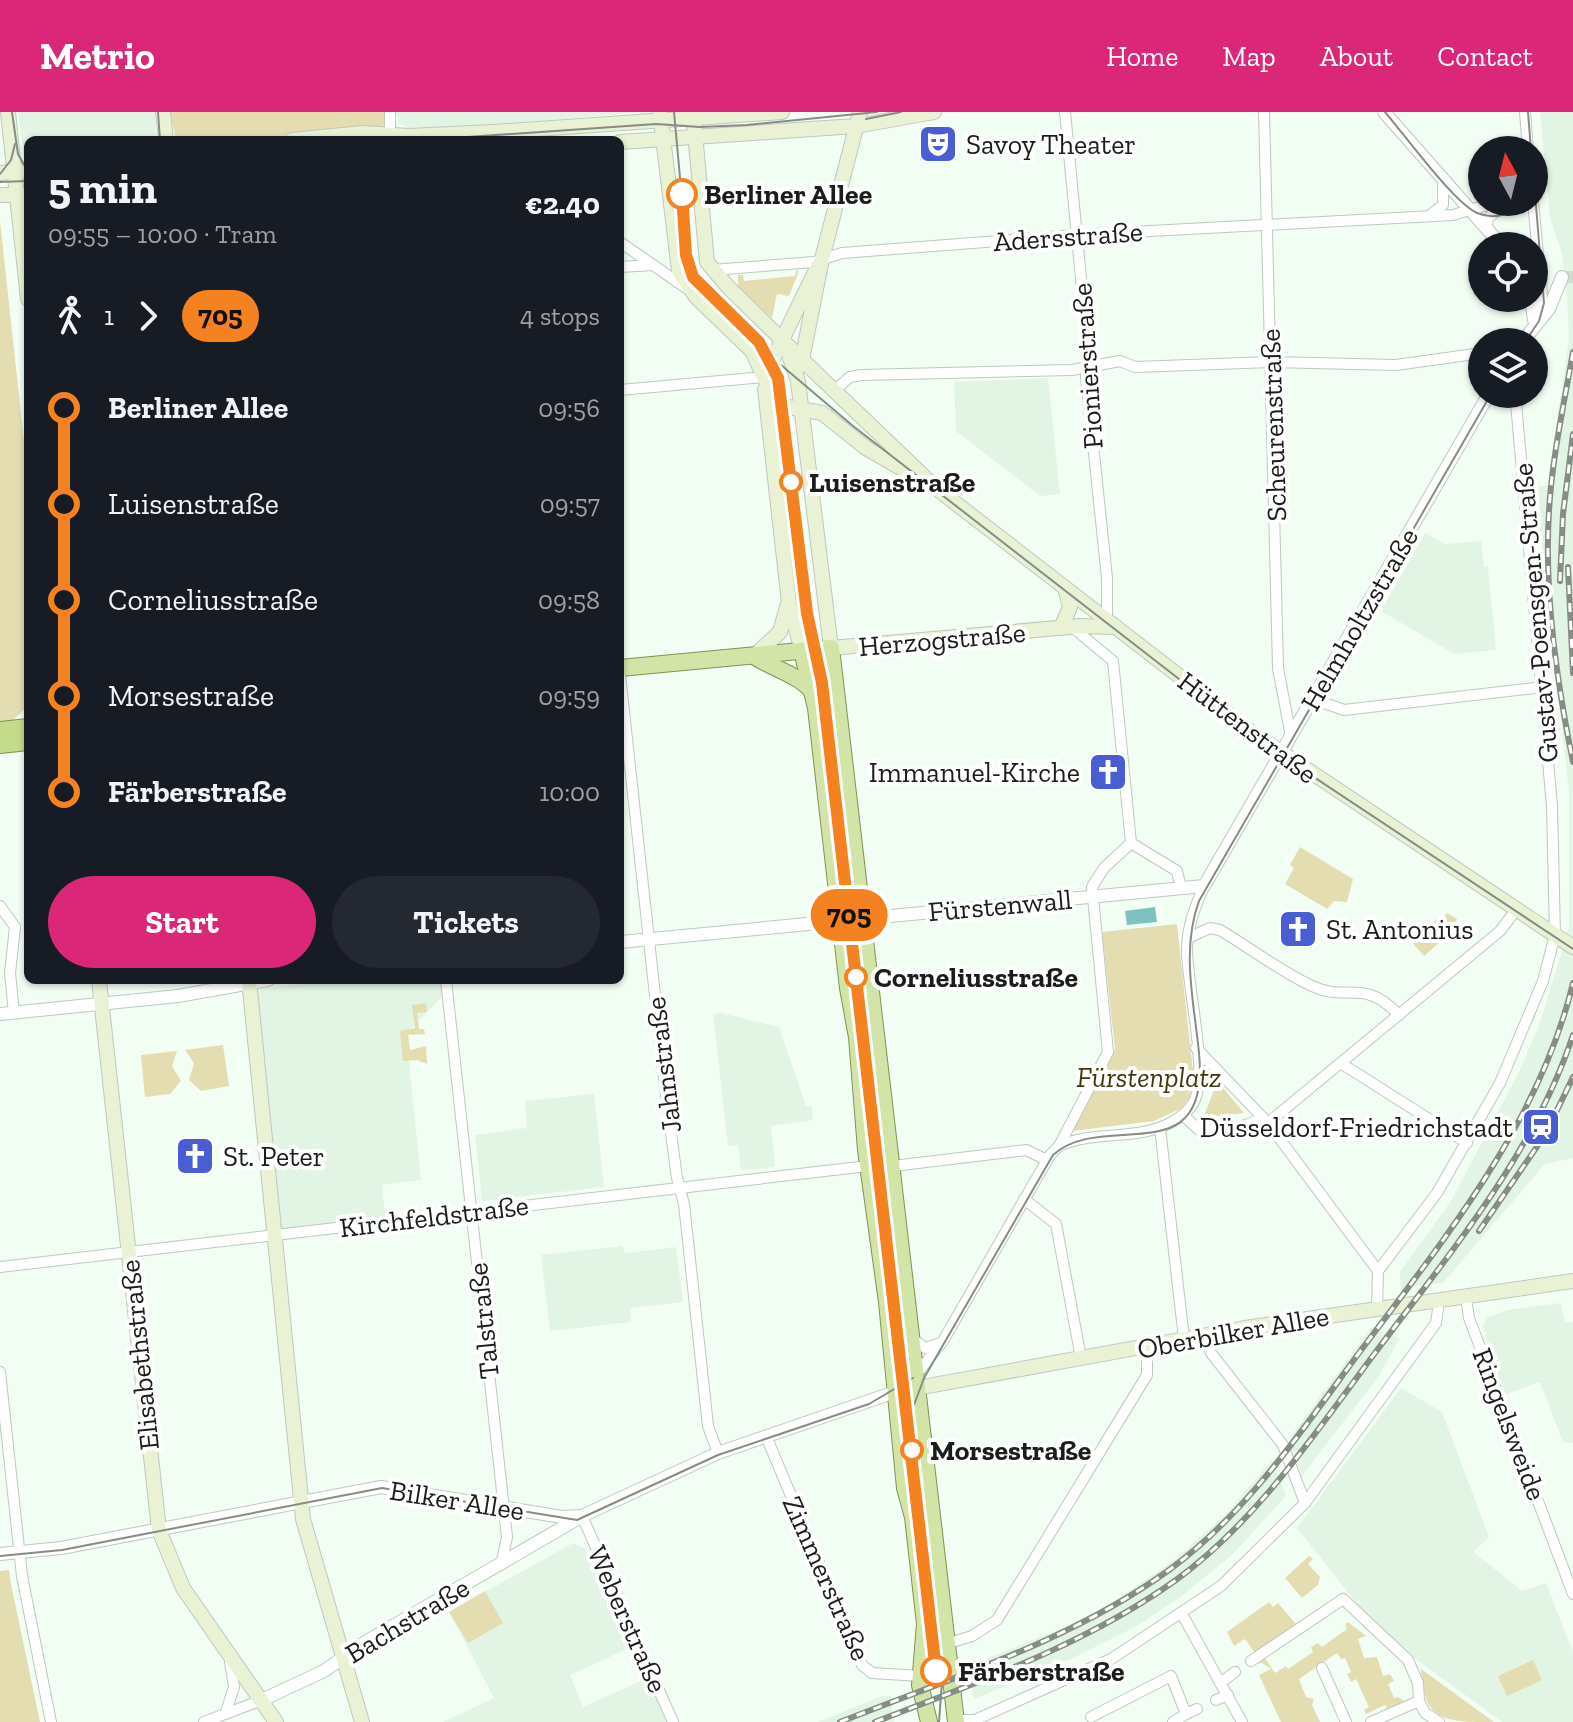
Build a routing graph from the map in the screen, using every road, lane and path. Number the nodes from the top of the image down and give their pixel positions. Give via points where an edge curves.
1 (8, 112) edge
2 (163, 112) edge
3 (390, 112) edge
4 (782, 112) edge
5 (934, 112) edge
6 (1065, 112) edge
7 (1264, 112) edge
8 (1384, 112) edge
9 (1525, 112) edge
10 (693, 115) edge
11 (661, 116) edge
12 (858, 119) edge
13 (538, 129) junction
14 (166, 136) edge
15 (333, 136) edge
16 (384, 136) edge
17 (397, 136) edge
18 (429, 136) edge
19 (527, 136) edge
20 (1527, 136) edge
21 (695, 137) junction
22 (664, 139) junction
23 (624, 142) edge
24 (14, 172) edge
25 (1443, 181) junction
26 (0, 195) edge
27 (23, 195) edge
28 (1468, 209) edge
29 (1468, 210) edge
30 (24, 215) edge
31 (1474, 216) edge
32 (1490, 216) edge
33 (1426, 217) junction
34 (1268, 224) junction
35 (1486, 229) junction
36 (1489, 232) edge
37 (1075, 235) junction
38 (624, 245) edge
39 (822, 259) junction
40 (653, 265) junction
41 (624, 267) edge
42 (712, 270) junction
43 (1548, 275) edge
44 (689, 290) junction
45 (1548, 310) edge
46 (1533, 312) edge
47 (1538, 312) edge
48 (1546, 312) edge
49 (1535, 324) junction
50 (1532, 328) edge
51 (783, 340) junction
52 (1468, 355) edge
53 (802, 359) junction
54 (1271, 362) junction
55 (1087, 366) junction
56 (764, 377) junction
57 (798, 381) junction
58 (624, 390) edge
59 (835, 390) junction
60 (801, 407) junction
61 (1481, 408) edge
62 (1516, 408) edge
63 (936, 488) junction
64 (1065, 588) junction
65 (789, 603) junction
66 (1112, 624) junction
67 (1066, 627) junction
68 (831, 648) junction
69 (802, 651) junction
70 (754, 656) junction
71 (624, 668) edge
72 (1543, 687) junction
73 (813, 692) junction
74 (1313, 699) junction
75 (624, 710) edge
76 (20, 735) edge
77 (1291, 737) junction
78 (0, 745) edge
79 (0, 753) edge
80 (1281, 754) junction
81 (1131, 843) junction
82 (1204, 886) junction
83 (1181, 888) junction
84 (1093, 897) junction
85 (0, 906) edge
86 (1516, 910) junction
87 (863, 918) junction
88 (841, 920) junction
89 (1555, 935) junction
90 (1188, 938) junction
91 (650, 939) junction
92 (624, 942) edge
93 (1573, 947) edge
94 (100, 984) edge
95 (237, 984) edge
96 (250, 984) edge
97 (446, 984) edge
98 (102, 1004) junction
99 (14, 1013) junction
100 (0, 1014) edge
101 (1399, 1015) junction
102 (1196, 1048) junction
103 (1342, 1064) junction
104 (1183, 1115) junction
105 (1265, 1120) junction
106 (1160, 1128) junction
107 (1467, 1143) junction
108 (1059, 1146) junction
109 (1047, 1160) junction
110 (893, 1166) junction
111 (863, 1167) junction
112 (680, 1187) junction
113 (1024, 1199) junction
114 (874, 1204) junction
115 (471, 1213) junction
116 (898, 1215) junction
117 (274, 1236) junction
118 (128, 1253) junction
119 (0, 1267) edge
120 (1378, 1271) junction
121 (1573, 1281) edge
122 (1466, 1298) junction
123 (1439, 1302) junction
124 (1377, 1308) junction
125 (1205, 1335) junction
126 (913, 1339) junction
127 (1184, 1339) junction
128 (943, 1341) junction
129 (1147, 1346) junction
130 (1081, 1358) junction
131 (0, 1372) edge
132 (918, 1380) junction
133 (895, 1392) junction
134 (766, 1436) junction
135 (718, 1453) junction
136 (302, 1503) junction
137 (1305, 1503) junction
138 (501, 1507) junction
139 (582, 1516) junction
140 (159, 1529) junction
141 (21, 1553) junction
142 (0, 1554) edge
143 (500, 1566) junction
144 (1573, 1594) edge
145 (1182, 1614) junction
146 (220, 1638) junction
147 (949, 1643) junction
148 (344, 1657) junction
149 (1251, 1661) dead end
150 (1322, 1668) dead end
151 (1235, 1672) dead end
152 (920, 1676) junction
153 (1220, 1683) junction
154 (1228, 1695) junction
155 (262, 1700) junction
156 (1216, 1700) dead end
157 (1419, 1701) junction
158 (922, 1703) junction
159 (1197, 1709) dead end
160 (226, 1712) junction
161 (1186, 1714) junction
162 (1091, 1717) dead end
163 (955, 1721) edge
164 (51, 1722) edge
165 (204, 1722) edge
166 (276, 1722) edge
167 (362, 1722) edge
168 (673, 1722) edge
169 (920, 1722) edge
170 (929, 1722) edge
171 (935, 1722) edge
172 (1173, 1722) edge
173 (1242, 1722) edge
174 (1346, 1722) edge
175 (1371, 1722) edge
176 (1439, 1722) edge

1 - 24 main road
2 - 14 main road
3 - 17 street
4 - 10 main road
5 - 12 main road
6 - 37 street, Pionierstraße
7 - 34 street, Scheurenstraße
8 - 25 street
9 - 20 street
10 - 11 main road
10 - 21 main road
11 - 13 main road
11 - 22 main road
12 - 21 main road
12 - 39 main road
13 - 18 main road
13 - 19 main road
15 - 16 main road
21 - 22 main road
21 - 42 main road via 703,247
22 - 23 main road
22 - 44 main road via 675,258
24 - 27 main road
25 - 28 street
25 - 33 street via 1443,205
26 - 27 main road
27 - 30 main road
29 - 33 street, Adersstraße
31 - 35 street
32 - 35 street
33 - 34 street, Adersstraße
34 - 37 street, Adersstraße
34 - 54 street, Scheurenstraße
35 - 36 street
37 - 39 street, Adersstraße via 842,253
37 - 55 street, Pionierstraße
38 - 40 street, Hüttenstraße
39 - 42 street, Adersstraße
39 - 51 main road
39 - 53 main road
40 - 41 street
40 - 44 street, Hüttenstraße
42 - 51 main road, Hüttenstraße
43 - 45 street via 1563,277
44 - 56 main road, Hüttenstraße via 748,346
46 - 49 street
47 - 49 street
48 - 49 street
49 - 50 street
51 - 53 main road, Hüttenstraße
51 - 56 main road
51 - 57 main road
52 - 54 street via 1396,365
53 - 57 main road
53 - 59 main road, Hüttenstraße
54 - 55 street via 1135,367 1120,361
54 - 77 street, Scheurenstraße via 1279,686
55 - 59 street via 861,375
55 - 66 street, Pionierstraße
56 - 58 street
56 - 60 main road, Hüttenstraße via 777,405
56 - 65 main road
57 - 60 main road
59 - 63 main road, Hüttenstraße
60 - 63 main road, Hüttenstraße via 822,413 866,448
60 - 68 main road
61 - 74 street, Helmholtzstraße
62 - 72 street, Gustav-Poensgen-Straße
63 - 64 main road, Hüttenstraße
64 - 66 main road, Hüttenstraße
64 - 67 main road
65 - 69 main road
65 - 70 main road via 780,632
66 - 67 main road, Herzogstraße
66 - 80 main road, Hüttenstraße
67 - 68 main road, Herzogstraße
67 - 81 street via 1113,661
68 - 69 main road, Herzogstraße
68 - 87 main road
69 - 70 main road, Herzogstraße
69 - 73 main road
70 - 71 main road, Herzogstraße
70 - 73 main road via 800,679
72 - 74 street via 1344,710
72 - 89 street, Gustav-Poensgen-Straße
73 - 88 main road
74 - 77 street, Helmholtzstraße
75 - 91 street, Jahnstraße
76 - 78 highway
76 - 79 street
77 - 80 street, Helmholtzstraße
80 - 82 street, Helmholtzstraße
80 - 86 main road, Hüttenstraße
81 - 83 street via 1177,871
81 - 84 street via 1093,882
82 - 83 street
82 - 90 street
83 - 84 street
84 - 87 street, Fürstenwall
84 - 108 street via 1109,1044
85 - 99 street via 15,927 10,973
86 - 89 main road, Hüttenstraße
86 - 101 street via 1500,931
87 - 88 street, Fürstenwall
87 - 110 main road
88 - 91 street, Fürstenwall
88 - 111 main road via 864,1098
89 - 93 main road, Hüttenstraße
89 - 107 street, Gustav-Poensgen-Straße via 1528,1018
90 - 101 street via 1216,929 1313,986 1382,997
90 - 102 street
91 - 92 street, Fürstenwall
91 - 112 street, Jahnstraße
94 - 98 main road, Elisabethstraße
95 - 98 street
96 - 117 main road
97 - 115 street, Talstraße
98 - 99 street
98 - 118 main road, Elisabethstraße
99 - 100 street
101 - 103 street
102 - 104 street via 1198,1093
102 - 105 street
103 - 105 street
103 - 107 street
104 - 105 street via 1205,1130
104 - 106 street
105 - 120 street
106 - 108 street
106 - 127 street
107 - 120 street, Gustav-Poensgen-Straße
108 - 109 street
109 - 110 street via 1026,1150
109 - 113 street
110 - 116 main road
111 - 112 street, Kirchfeldstraße
111 - 114 main road
112 - 115 street, Kirchfeldstraße
112 - 135 street, Jahnstraße via 708,1426
113 - 128 street
113 - 130 street via 1056,1224
114 - 116 main road via 888,1197
114 - 133 main road
115 - 117 street, Kirchfeldstraße
115 - 138 street, Talstraße
116 - 126 main road
117 - 118 street, Kirchfeldstraße
117 - 136 main road
118 - 119 street, Kirchfeldstraße
118 - 140 main road, Elisabethstraße
120 - 124 street
121 - 122 main road, Oberbilker Allee
122 - 123 main road, Oberbilker Allee
122 - 144 street, Ringelsweide
123 - 124 main road, Oberbilker Allee
123 - 137 street via 1436,1323
124 - 125 main road, Oberbilker Allee
125 - 127 main road, Oberbilker Allee
125 - 137 street via 1218,1363 1283,1445
126 - 128 street via 925,1348
126 - 132 main road
127 - 129 main road, Oberbilker Allee
128 - 132 street
129 - 130 main road, Oberbilker Allee
129 - 147 street via 1147,1375 997,1620
130 - 132 main road, Oberbilker Allee
131 - 141 street
132 - 133 main road, Oberbilker Allee
132 - 147 main road
133 - 134 street, Bilker Allee
133 - 152 main road via 925,1624
134 - 135 street, Bilker Allee
134 - 152 street, Zimmerstraße via 862,1665 878,1674
135 - 139 street, Bilker Allee
136 - 138 street, Bilker Allee via 387,1487
136 - 140 street, Bilker Allee
136 - 148 main road
137 - 145 street via 1239,1570
138 - 139 street, Bilker Allee
138 - 143 street, Talstraße via 507,1542
139 - 143 street, Bachstraße
139 - 168 street, Weberstraße
140 - 141 street, Bilker Allee
140 - 146 main road, Elisabethstraße via 183,1588
141 - 142 street, Bilker Allee
141 - 164 street
143 - 148 street, Bachstraße
145 - 153 street
145 - 163 street via 1111,1659 975,1720
146 - 155 main road, Elisabethstraße
146 - 160 street via 234,1676
147 - 163 main road
148 - 155 street, Bachstraße
148 - 167 main road
149 - 157 street via 1343,1599 1408,1660
150 - 174 street
151 - 153 street
152 - 158 main road
153 - 154 street
154 - 156 street
154 - 173 street
155 - 160 street, Bachstraße
155 - 166 main road, Elisabethstraße
157 - 175 street
157 - 176 street
158 - 169 street
158 - 170 main road
159 - 161 street
160 - 165 street, Bachstraße
161 - 162 street via 1171,1676
161 - 172 street
170 - 171 main road

